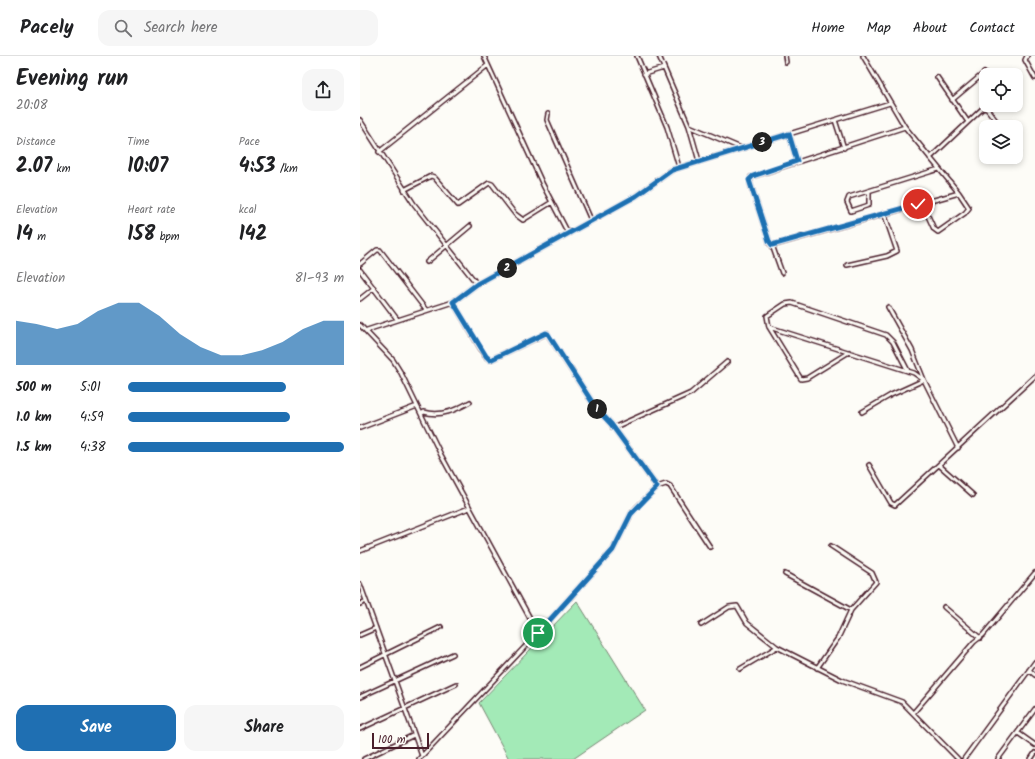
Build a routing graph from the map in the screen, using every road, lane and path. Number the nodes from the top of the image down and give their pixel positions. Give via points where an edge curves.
1 (484, 56) edge
2 (637, 56) edge
3 (659, 56) edge
4 (785, 56) edge
5 (863, 56) edge
6 (1027, 56) edge
7 (786, 62) dead end
8 (488, 65) junction
9 (664, 68) junction
10 (644, 74) junction
11 (937, 77) dead end
12 (979, 77) edge
13 (1035, 78) edge
14 (952, 100) junction
15 (890, 103) junction
16 (548, 114) dead end
17 (360, 120) edge
18 (835, 120) junction
19 (995, 120) edge
20 (968, 122) junction
21 (689, 126) junction
22 (905, 127) junction
23 (789, 134) junction
24 (742, 148) junction
25 (844, 148) junction
26 (379, 152) junction
27 (930, 158) junction
28 (699, 161) junction
29 (797, 161) junction
30 (679, 167) junction
31 (939, 169) junction
32 (404, 190) junction
33 (869, 191) junction
34 (959, 193) junction
35 (552, 202) junction
36 (922, 203) junction
37 (884, 213) junction
38 (591, 220) junction
39 (470, 226) dead end
40 (568, 233) junction
41 (446, 245) junction
42 (772, 245) junction
43 (427, 262) dead end
44 (360, 264) edge
45 (847, 265) dead end
46 (360, 270) edge
47 (782, 273) dead end
48 (477, 284) junction
49 (374, 288) junction
50 (360, 299) edge
51 (453, 302) junction
52 (888, 307) dead end
53 (426, 310) junction
54 (397, 319) junction
55 (360, 325) edge
56 (769, 327) junction
57 (367, 330) junction
58 (848, 352) junction
59 (727, 362) dead end
60 (908, 371) junction
61 (1035, 376) edge
62 (924, 380) junction
63 (470, 402) dead end
64 (417, 406) junction
65 (862, 412) dead end
66 (420, 414) junction
67 (360, 428) edge
68 (613, 428) junction
69 (958, 448) junction
70 (869, 465) dead end
71 (939, 465) junction
72 (657, 487) junction
73 (973, 495) dead end
74 (469, 508) junction
75 (831, 546) dead end
76 (710, 547) dead end
77 (360, 551) edge
78 (1035, 573) edge
79 (785, 574) dead end
80 (360, 584) edge
81 (366, 601) junction
82 (360, 604) edge
83 (944, 607) dead end
84 (851, 610) junction
85 (701, 625) dead end
86 (441, 627) dead end
87 (376, 628) junction
88 (538, 633) junction
89 (360, 635) edge
90 (980, 638) junction
91 (778, 647) junction
92 (453, 654) dead end
93 (386, 655) junction
94 (1035, 662) edge
95 (360, 667) edge
96 (817, 668) junction
97 (740, 669) dead end
98 (1029, 670) junction
99 (1035, 675) edge
100 (395, 681) junction
101 (456, 684) dead end
102 (360, 697) edge
103 (405, 709) junction
104 (1035, 709) edge
105 (914, 712) junction
106 (360, 729) edge
107 (1018, 733) junction
108 (414, 735) junction
109 (1035, 745) edge
110 (1035, 753) edge
111 (420, 758) edge
112 (364, 759) edge
113 (958, 759) edge
114 (964, 759) edge
115 (998, 759) edge
116 (1031, 759) edge

1 - 8 street
2 - 10 street
3 - 9 street
4 - 7 street
5 - 15 street
6 - 13 street via 1025,62
8 - 26 street
8 - 35 street
9 - 10 street
9 - 21 street
10 - 30 street via 667,127
11 - 14 street
12 - 14 street
14 - 20 street
15 - 18 street
15 - 22 street
16 - 38 street via 547,120
17 - 26 street
18 - 23 street
18 - 25 street
19 - 20 street via 984,107
20 - 27 street
21 - 24 street
21 - 28 street
22 - 25 street
22 - 27 street
23 - 24 street
23 - 29 street
24 - 28 street
25 - 29 street
26 - 32 street
27 - 31 street
28 - 30 street
29 - 42 street via 750,178
30 - 38 street via 662,175 636,196
31 - 33 street
31 - 34 street
32 - 35 street via 431,176 458,205 490,183 523,220
32 - 41 street
33 - 33 street via 847,199 851,211 869,205
34 - 36 street
34 - 36 street via 968,209 939,232 934,229
35 - 40 street
36 - 37 street
37 - 42 street
37 - 45 street via 897,251 887,256
38 - 40 street
39 - 41 street
40 - 48 street
41 - 43 street
41 - 48 street
42 - 47 street
44 - 53 street via 380,250
46 - 49 street
48 - 51 street
49 - 50 street
49 - 54 street
51 - 53 street
51 - 68 street via 490,360 548,334 596,408
52 - 62 street via 912,350
53 - 54 street
54 - 57 street
55 - 57 street
56 - 58 street
56 - 58 street via 801,379 807,378
56 - 60 street via 766,319 769,314 785,304 792,304 886,335 893,342
57 - 64 street via 393,360
58 - 60 street
59 - 68 street via 691,393
60 - 62 street
61 - 69 street
62 - 65 street
62 - 69 street
63 - 66 street via 445,413
64 - 66 street
64 - 67 street
66 - 74 street
68 - 72 street
69 - 71 street
70 - 71 street via 893,505
71 - 73 street
72 - 76 street via 666,484 670,486
72 - 88 street via 631,514 613,550
74 - 77 street
74 - 88 street
75 - 84 street via 876,578 875,584
78 - 90 street
79 - 84 street
80 - 81 street
81 - 82 street
81 - 87 street
83 - 90 street
84 - 96 street via 838,638
85 - 91 street via 736,605 747,624
86 - 93 street
87 - 89 street
87 - 93 street
88 - 111 street
90 - 105 street
91 - 96 street
91 - 97 street
92 - 100 street
93 - 95 street
93 - 100 street
94 - 98 street
96 - 105 street via 851,684 898,700
98 - 99 street
98 - 114 street
100 - 102 street
100 - 103 street
101 - 103 street
103 - 106 street
103 - 108 street
104 - 107 street
105 - 113 street
107 - 109 street
107 - 115 street
108 - 111 street
108 - 112 street
110 - 116 street

